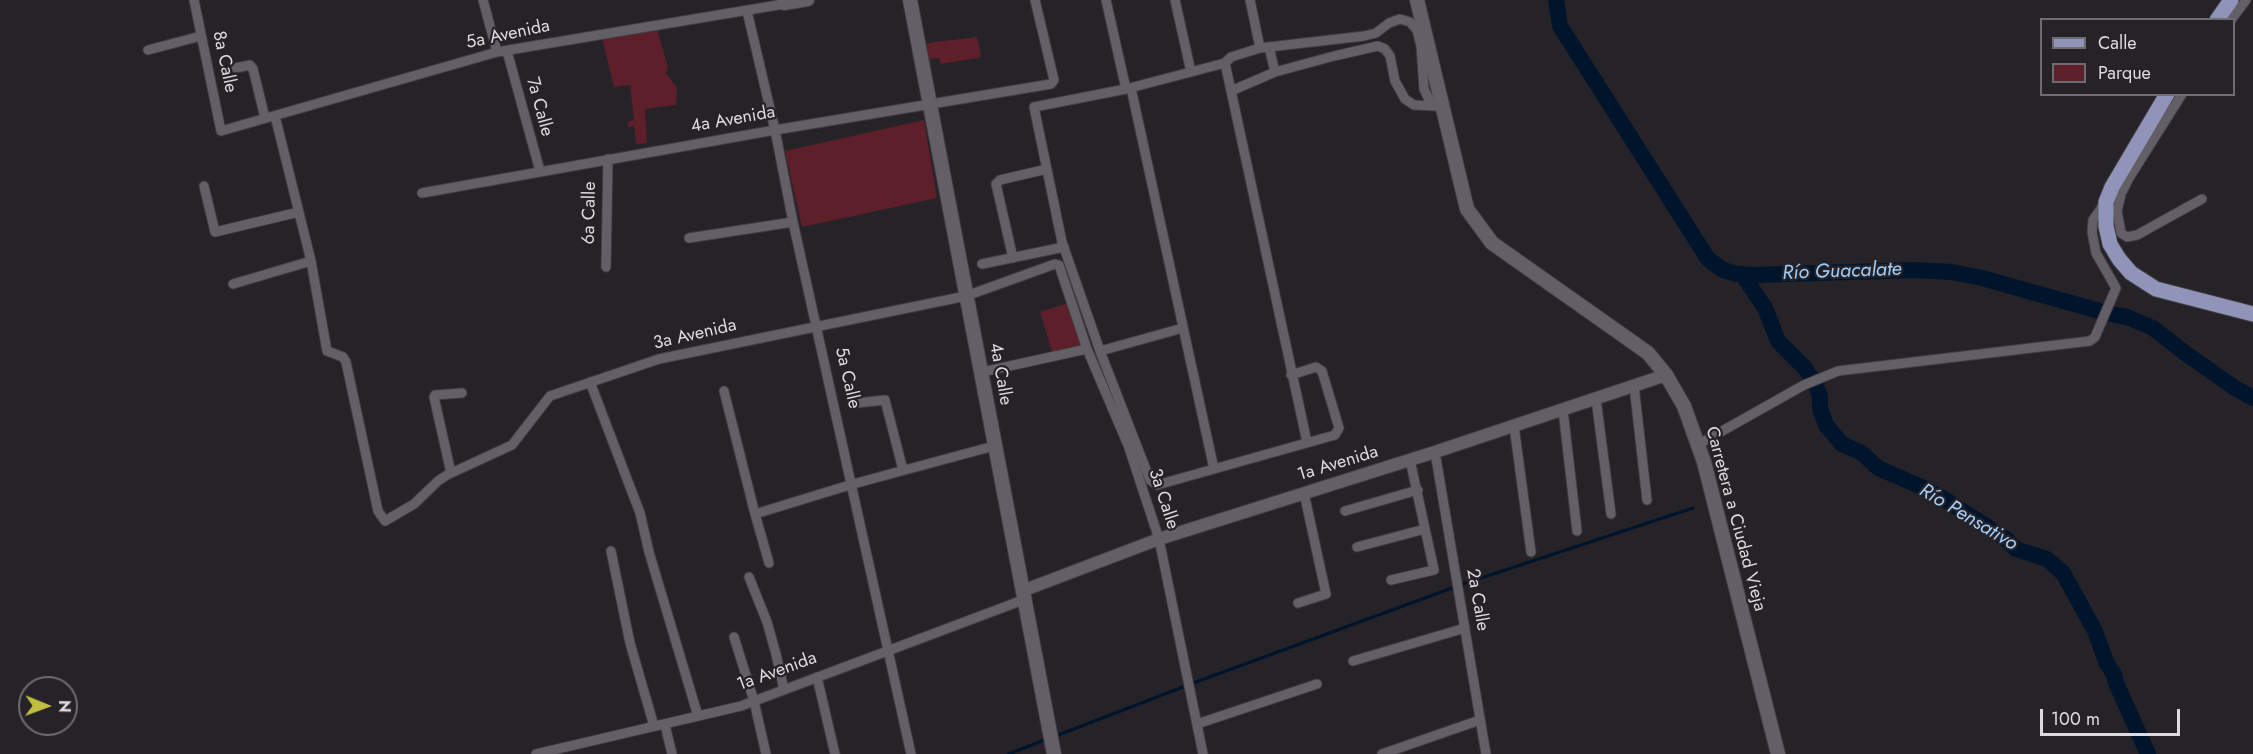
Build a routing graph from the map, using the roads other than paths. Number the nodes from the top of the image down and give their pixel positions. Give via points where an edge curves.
1 (194, 0) edge
2 (483, 0) edge
3 (808, 0) edge
4 (910, 0) edge
5 (1035, 0) edge
6 (1106, 0) edge
7 (1175, 0) edge
8 (1250, 0) edge
9 (1418, 0) edge
10 (2231, 0) edge
11 (2246, 0) edge
12 (783, 2) edge
13 (747, 11) junction
14 (2218, 18) edge
15 (2232, 18) edge
16 (201, 36) junction
17 (1265, 47) junction
18 (148, 50) dead end
19 (502, 52) junction
20 (1225, 63) junction
21 (236, 68) dead end
22 (1191, 72) junction
23 (1275, 72) junction
24 (1129, 88) junction
25 (1231, 91) junction
26 (2166, 96) edge
27 (2180, 96) edge
28 (930, 105) junction
29 (1438, 106) junction
30 (275, 116) junction
31 (265, 118) junction
32 (2154, 128) junction
33 (221, 130) joint
34 (775, 130) junction
35 (2144, 144) junction
36 (608, 159) junction
37 (1047, 169) junction
38 (540, 171) junction
39 (204, 186) dead end
40 (422, 193) dead end
41 (2202, 199) dead end
42 (2106, 202) junction
43 (299, 212) junction
44 (793, 222) junction
45 (688, 238) dead end
46 (1064, 247) junction
47 (1013, 258) junction
48 (311, 261) junction
49 (982, 264) dead end
50 (1059, 265) joint
51 (606, 267) dead end
52 (233, 284) dead end
53 (966, 296) junction
54 (2253, 314) edge
55 (816, 326) junction
56 (1183, 328) junction
57 (1087, 349) junction
58 (1100, 351) junction
59 (982, 372) junction
60 (1291, 375) junction
61 (1668, 378) junction
62 (590, 382) junction
63 (1634, 386) junction
64 (724, 391) dead end
65 (462, 393) dead end
66 (1596, 399) junction
67 (856, 403) dead end
68 (1563, 410) junction
69 (1514, 426) junction
70 (1307, 442) junction
71 (1699, 444) junction
72 (994, 446) junction
73 (1436, 452) junction
74 (1410, 460) junction
75 (1214, 469) junction
76 (903, 470) junction
77 (451, 473) junction
78 (853, 484) junction
79 (1418, 490) junction
80 (1304, 493) junction
81 (1647, 500) dead end
82 (1345, 511) dead end
83 (755, 514) junction
84 (1611, 514) dead end
85 (1425, 529) junction
86 (1577, 531) dead end
87 (1159, 539) junction
88 (1357, 547) dead end
89 (611, 551) dead end
90 (1531, 552) dead end
91 (769, 563) dead end
92 (749, 577) dead end
93 (1391, 580) dead end
94 (1022, 596) junction
95 (1298, 603) dead end
96 (1465, 628) junction
97 (734, 637) dead end
98 (888, 649) junction
99 (1353, 661) dead end
100 (817, 677) junction
101 (1317, 684) dead end
102 (784, 690) junction
103 (754, 701) junction
104 (698, 716) junction
105 (1480, 720) junction
106 (1197, 724) junction
107 (660, 725) junction
108 (1053, 750) edge
109 (536, 754) edge
110 (672, 754) edge
111 (766, 754) edge
112 (835, 754) edge
113 (911, 754) edge
114 (1203, 754) edge
115 (1382, 754) edge
116 (1486, 754) edge
117 (1778, 754) edge

1 - 16 street, 8a Calle
2 - 19 street, 7a Calle
3 - 12 street, 5a Avenida
4 - 28 main road, 4a Calle
5 - 28 street, 4a Avenida via 1054,80 1051,84
6 - 24 street
7 - 22 street
8 - 17 street
9 - 29 main road, Carretera a Ciudad Vieja
10 - 14 main road
11 - 15 street
12 - 13 street, 5a Avenida
13 - 19 street, 5a Avenida
13 - 34 street, 5a Calle
16 - 18 street
16 - 33 street, 8a Calle
17 - 20 street via 1231,57
17 - 23 street
17 - 29 street via 1364,36 1401,19 1410,22 1417,30 1421,46 1424,89
19 - 30 street, 5a Avenida
19 - 38 street, 7a Calle
20 - 22 street
20 - 25 street
21 - 31 street via 250,65 253,69
22 - 24 street
23 - 25 street
23 - 29 street via 1378,46 1386,49 1405,99 1414,105
24 - 37 street via 1034,107
24 - 56 street
25 - 60 street
26 - 32 main road
27 - 32 street
28 - 34 street, 4a Avenida
28 - 53 main road, 4a Calle
29 - 61 main road, Carretera a Ciudad Vieja via 1467,209 1492,243 1648,353
30 - 31 street, 5a Avenida
30 - 43 street
31 - 33 street, 5a Avenida
32 - 35 main road
34 - 36 street, 4a Avenida
34 - 44 street, 5a Calle
35 - 41 street via 2121,194 2117,211 2121,233 2127,237 2137,235
35 - 42 main road via 2112,187
36 - 38 street, 4a Avenida
36 - 51 street, 6a Calle
37 - 46 street
37 - 47 street via 996,184
38 - 40 street, 4a Avenida
39 - 43 street via 215,232
42 - 54 main road via 2110,244 2131,273 2156,289
42 - 71 street via 2093,220 2092,232 2096,253 2115,285 2090,341 1826,375
43 - 48 street
44 - 45 street
44 - 55 street, 5a Calle
46 - 47 street
46 - 58 street
47 - 49 street
48 - 52 street
48 - 77 street, 3a Avenida via 327,351 346,362 382,518 385,521 414,504
50 - 53 street, 3a Avenida
50 - 57 street, 3a Calle
53 - 55 street, 3a Avenida
53 - 59 main road, 4a Calle
55 - 62 street, 3a Avenida via 659,359
55 - 78 street, 5a Calle
56 - 58 street
56 - 75 street
57 - 59 street
57 - 87 street, 3a Calle via 1128,446
58 - 75 street via 1150,480 1157,485
59 - 72 main road, 4a Calle
60 - 70 street
60 - 70 street via 1320,368 1339,428 1335,435
61 - 63 street, 1a Avenida
61 - 71 main road, Carretera a Ciudad Vieja
62 - 77 street, 3a Avenida via 550,396 512,445
62 - 104 street via 640,513
63 - 66 street, 1a Avenida
63 - 81 street
64 - 83 street
65 - 77 street via 434,398
66 - 68 street, 1a Avenida
66 - 84 street
67 - 76 street via 885,400
68 - 69 street, 1a Avenida
68 - 86 street
69 - 73 street, 1a Avenida
69 - 90 street
70 - 75 street
71 - 117 main road, Carretera a Ciudad Vieja
72 - 76 street
72 - 94 main road, 4a Calle
73 - 74 street, 1a Avenida
73 - 96 street, 2a Calle
74 - 79 street
74 - 80 street, 1a Avenida
76 - 78 street
78 - 83 street
78 - 98 street, 5a Calle
79 - 82 street
79 - 85 street
80 - 87 street, 1a Avenida
80 - 95 street via 1326,594
83 - 91 street
85 - 88 street
85 - 93 street via 1434,570
87 - 94 street, 1a Avenida
87 - 106 street, 3a Calle
89 - 107 street via 630,643
92 - 102 street via 767,622
94 - 98 street, 1a Avenida
94 - 108 main road, 4a Calle
96 - 99 street
96 - 105 street, 2a Calle
97 - 103 street
98 - 100 street, 1a Avenida
98 - 113 street, 5a Calle
100 - 102 street, 1a Avenida
100 - 112 street
101 - 106 street
102 - 103 street, 1a Avenida
103 - 104 street, 1a Avenida
103 - 111 street
104 - 107 street, 1a Avenida
105 - 115 street
105 - 116 street, 2a Calle
106 - 114 street, 3a Calle
107 - 109 street, 1a Avenida
107 - 110 street

